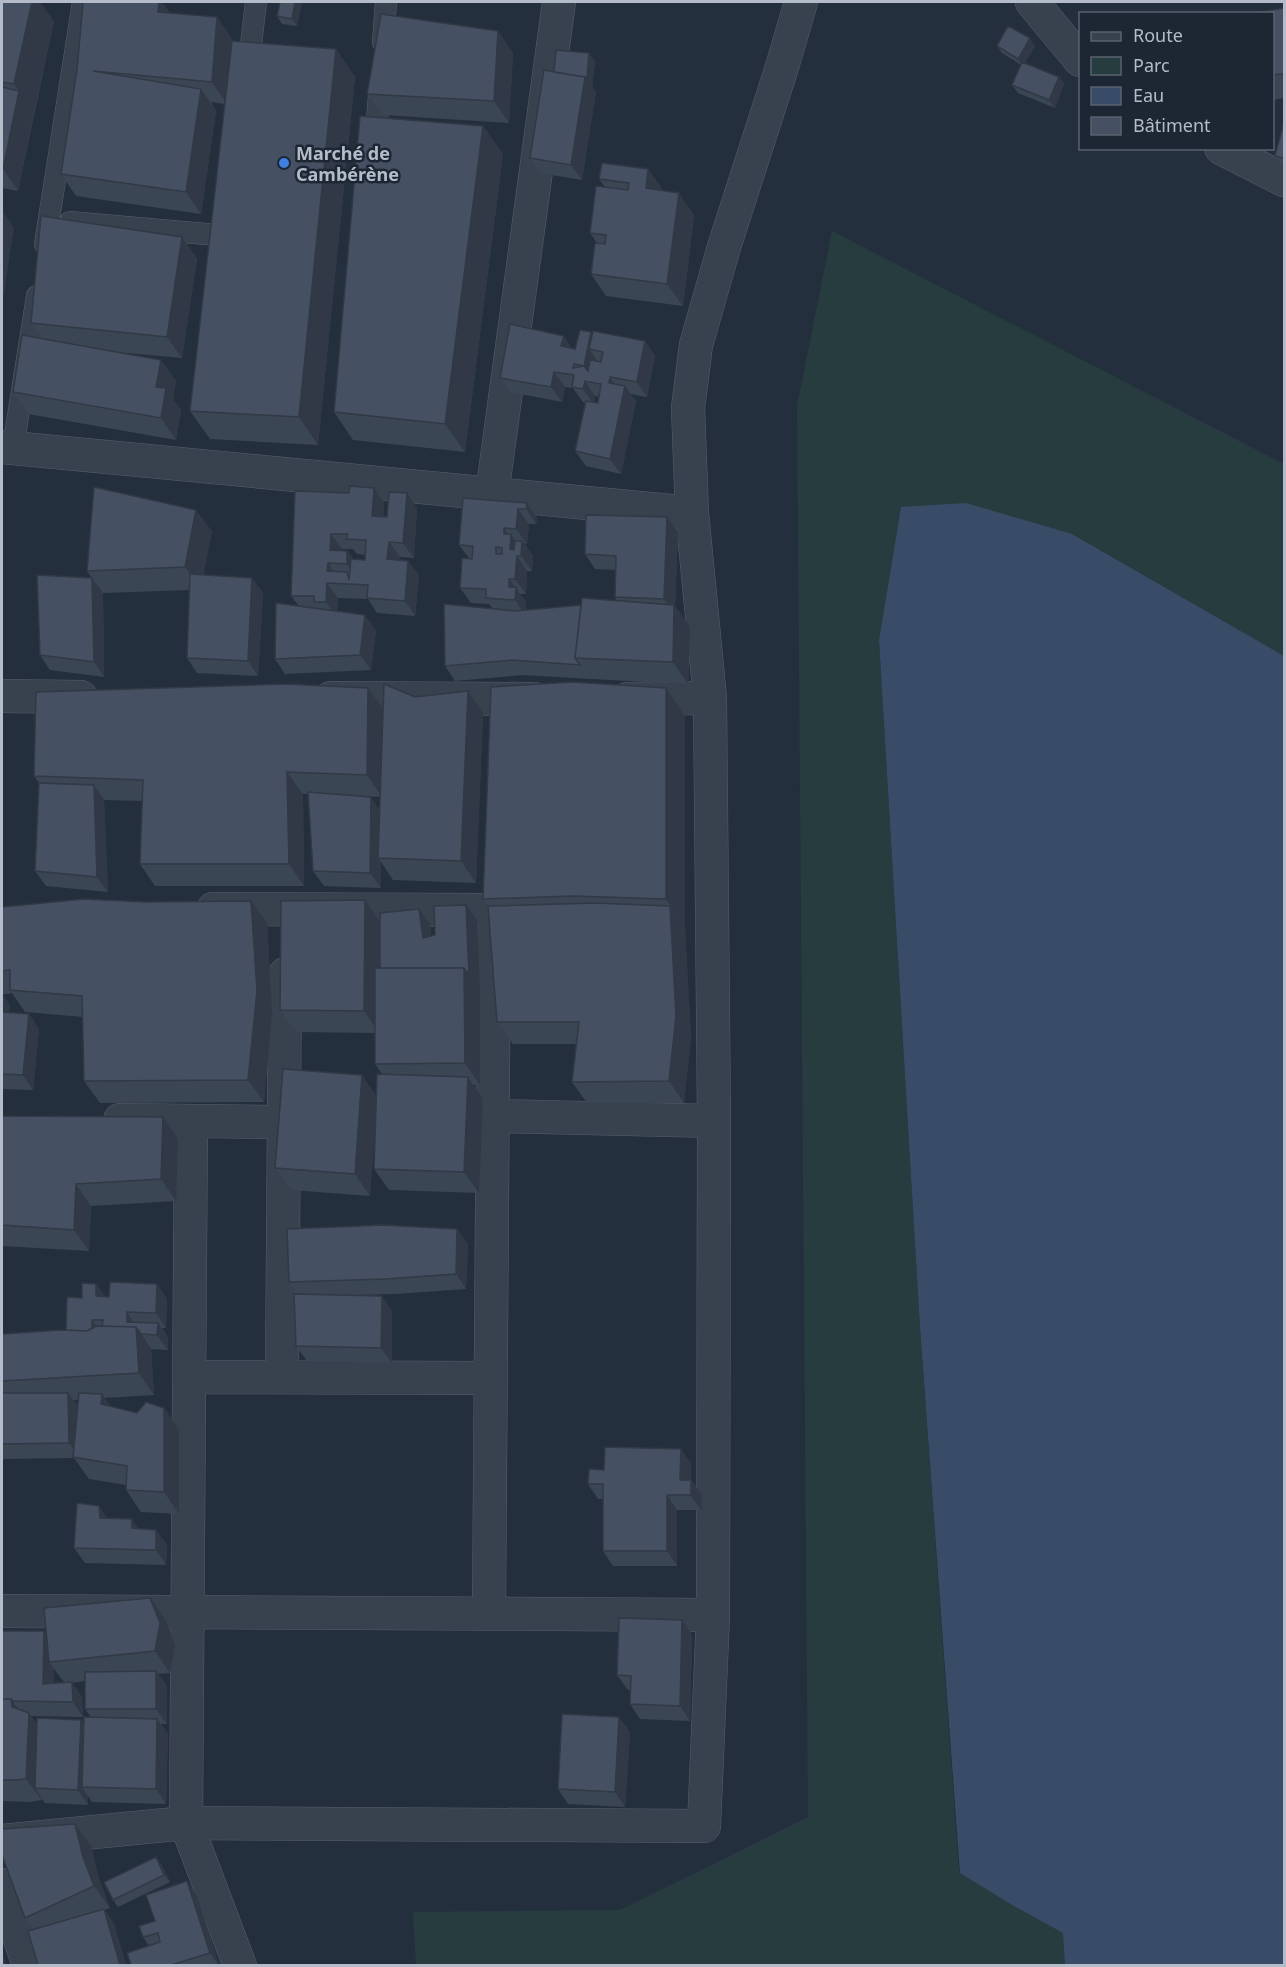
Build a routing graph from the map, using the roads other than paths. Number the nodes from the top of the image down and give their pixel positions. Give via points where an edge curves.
1 (83, 2) edge
2 (256, 2) edge
3 (386, 2) edge
4 (559, 2) edge
5 (801, 2) edge
6 (1032, 2) edge
7 (1079, 59) edge
8 (246, 91) edge
9 (1225, 150) edge
10 (373, 167) edge
11 (1284, 180) edge
12 (232, 208) edge
13 (49, 220) junction
14 (7, 448) edge
15 (492, 494) junction
16 (692, 513) junction
17 (2, 696) edge
18 (107, 697) edge
19 (308, 698) edge
20 (496, 699) junction
21 (567, 699) edge
22 (603, 699) edge
23 (710, 699) junction
24 (496, 734) edge
25 (179, 908) edge
26 (286, 909) junction
27 (493, 1116) junction
28 (96, 1120) edge
29 (191, 1121) junction
30 (714, 1121) junction
31 (284, 1122) junction
32 (190, 1377) junction
33 (282, 1377) junction
34 (491, 1378) junction
35 (2, 1611) edge
36 (188, 1612) junction
37 (489, 1613) junction
38 (712, 1615) junction
39 (186, 1823) junction
40 (2, 1842) edge
41 (2, 1885) edge
42 (29, 1965) edge
43 (240, 1965) edge

1 - 13 lane
2 - 8 lane
3 - 10 lane
4 - 15 street
5 - 16 street via 696,345 688,408
6 - 7 street
9 - 11 street
12 - 13 lane via 226,232 217,235
13 - 14 lane
14 - 15 street
15 - 16 street
16 - 23 street
17 - 18 street
19 - 20 street
20 - 21 street
20 - 24 street
22 - 23 street
23 - 30 street
25 - 26 street
26 - 27 street via 494,898
26 - 31 street
27 - 30 street
27 - 34 street
28 - 29 street
29 - 31 street
29 - 32 street
30 - 38 street
31 - 33 street
32 - 33 street
32 - 36 street
33 - 34 street
34 - 37 street
35 - 36 street
36 - 37 street
36 - 39 street
37 - 38 street
38 - 39 street via 704,1826
39 - 40 street
39 - 43 street
41 - 42 street

